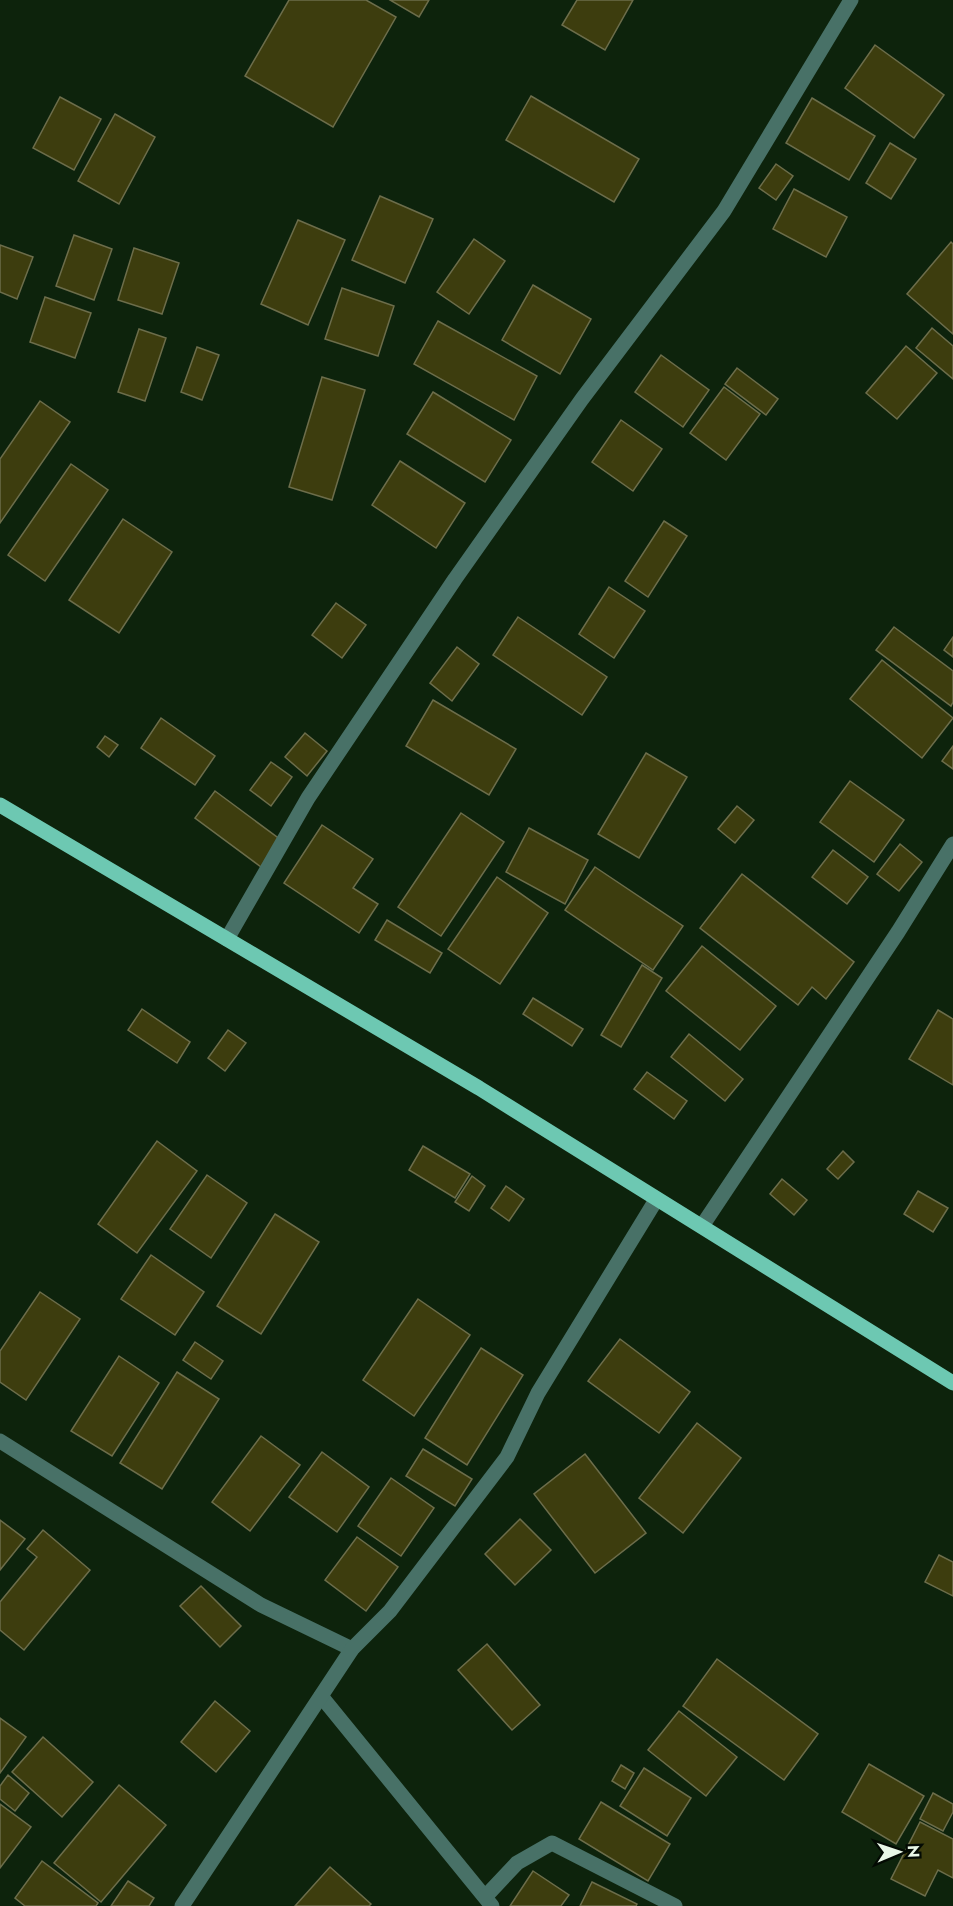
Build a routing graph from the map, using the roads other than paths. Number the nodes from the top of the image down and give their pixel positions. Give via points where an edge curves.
1 (850, 0) edge
2 (0, 805) edge
3 (953, 844) edge
4 (227, 939) junction
5 (656, 1200) junction
6 (702, 1226) junction
7 (953, 1383) edge
8 (0, 1441) edge
9 (352, 1649) junction
10 (321, 1696) junction
11 (489, 1901) edge
12 (182, 1906) edge
13 (675, 1906) edge

1 - 4 street via 724,211 582,399 448,589 308,798
2 - 4 main road
3 - 6 street
4 - 5 main road via 478,1088
5 - 6 main road
5 - 9 street via 538,1393 507,1457 390,1611
6 - 7 main road
8 - 9 street via 261,1605
9 - 10 street
10 - 11 street
10 - 12 street
11 - 13 street via 517,1863 552,1843

